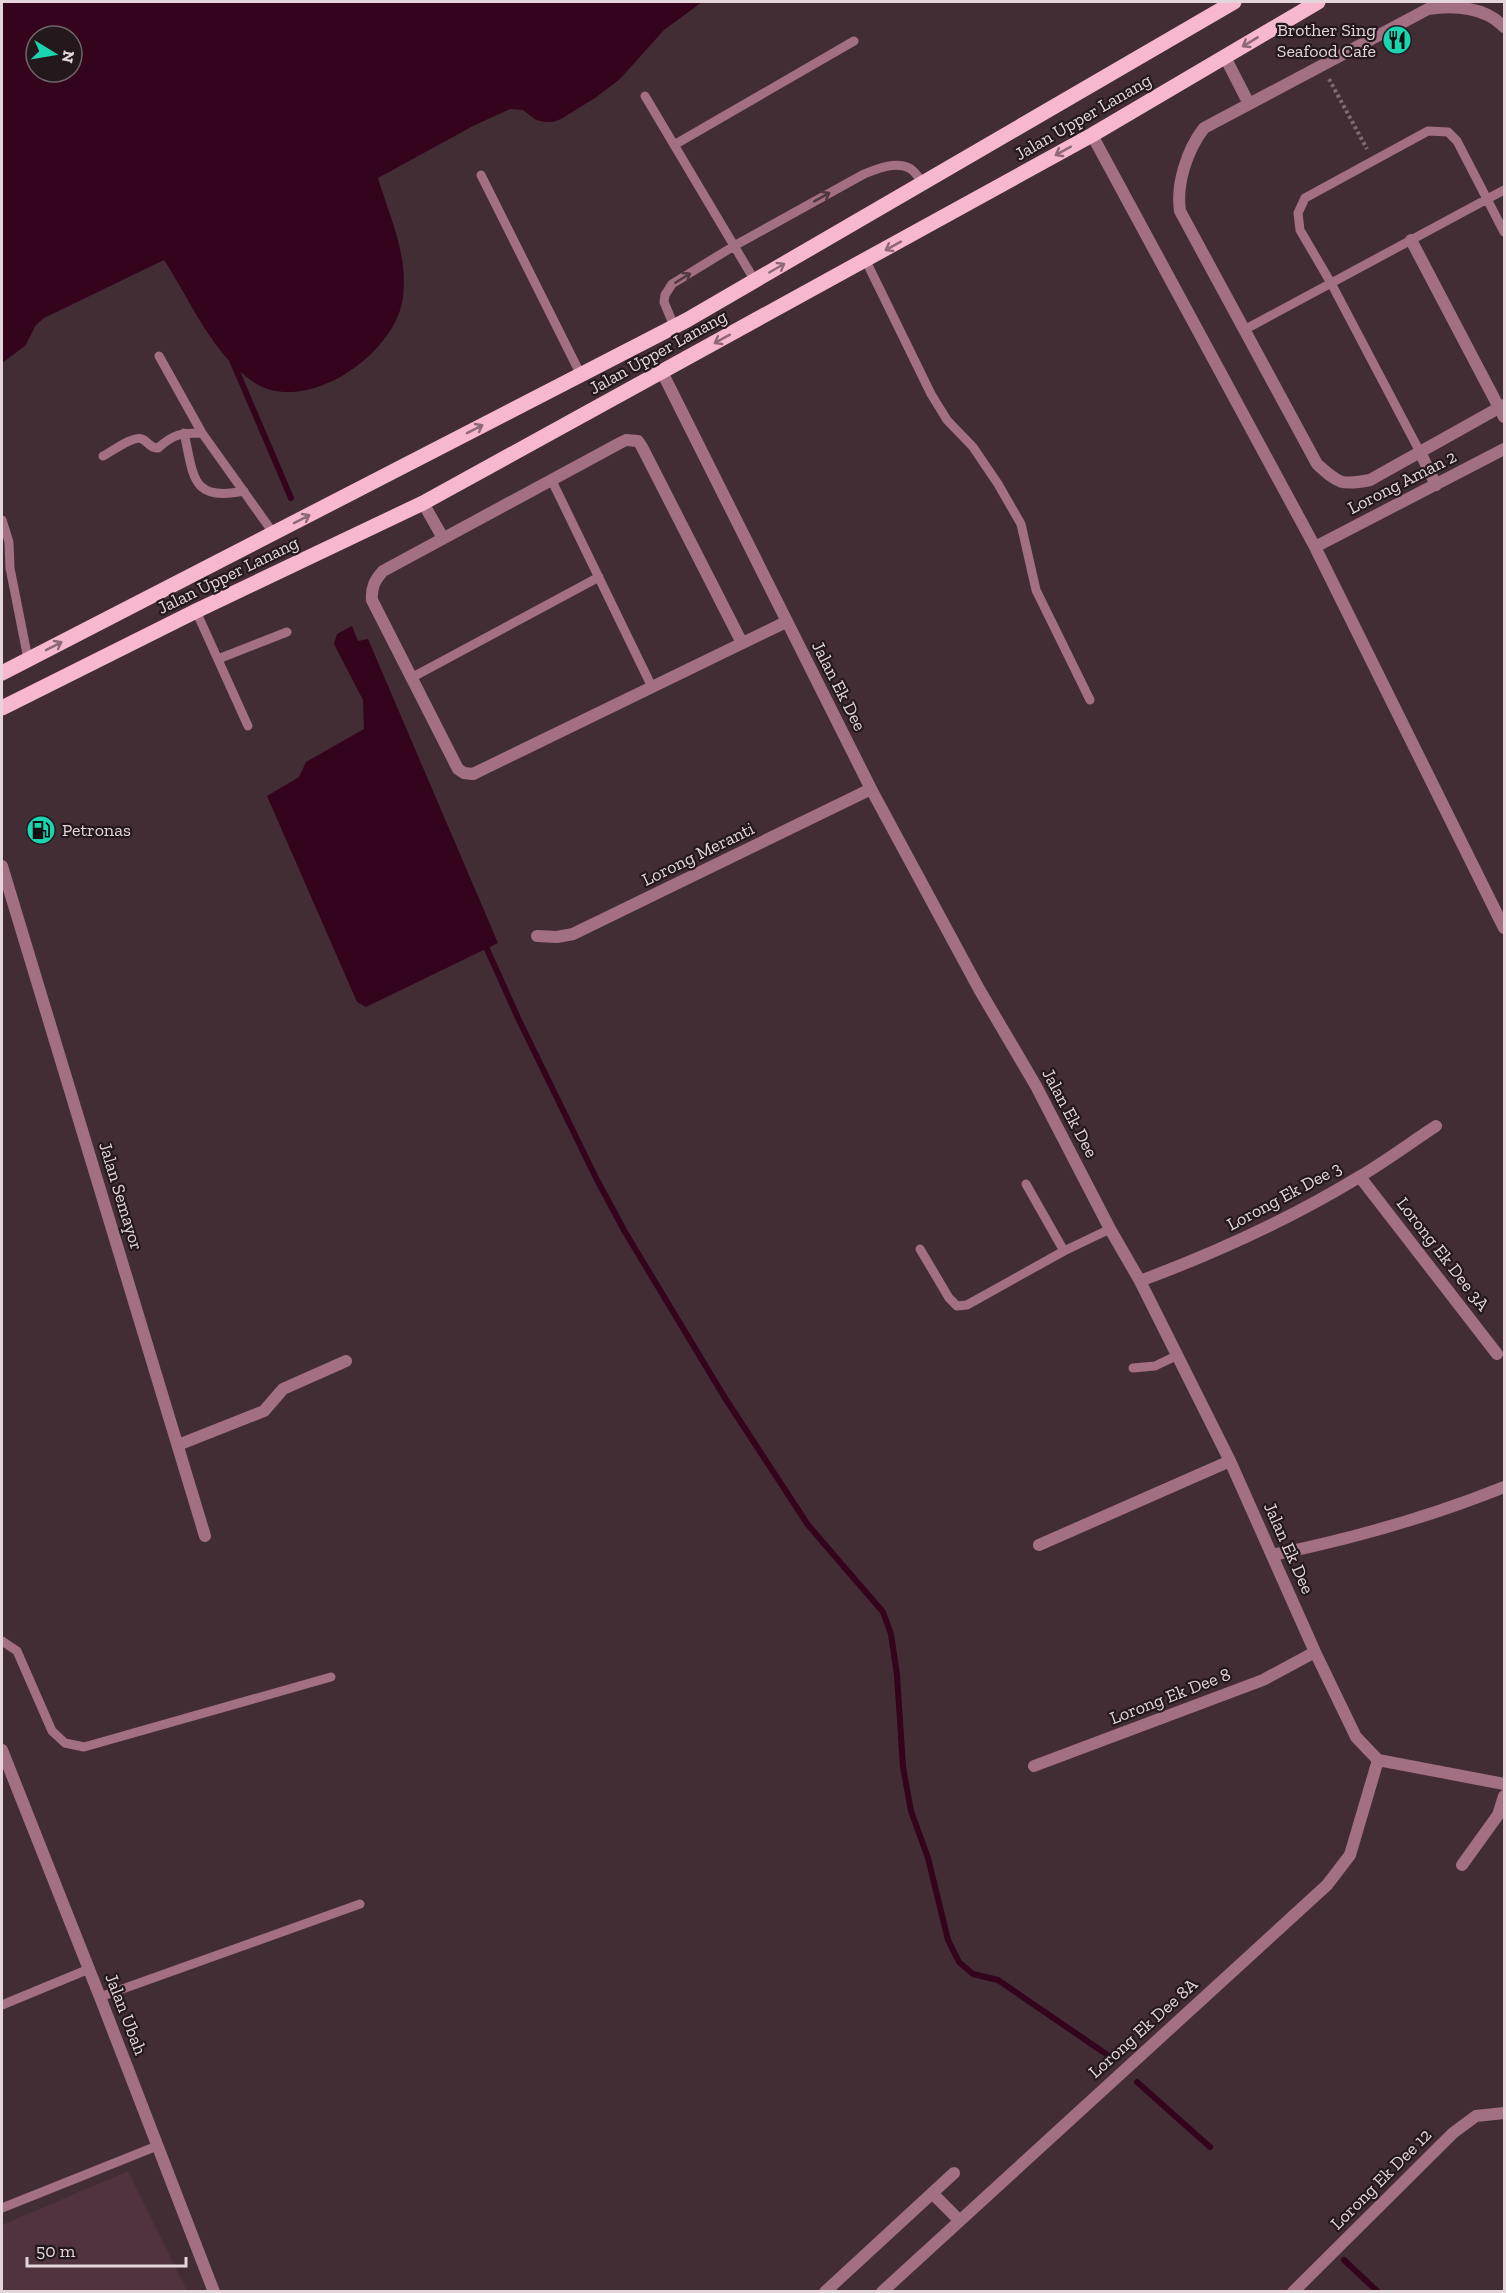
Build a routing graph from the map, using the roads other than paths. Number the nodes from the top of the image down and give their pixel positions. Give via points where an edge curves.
1 (1234, 2) edge
2 (1318, 2) edge
3 (1504, 27) edge
4 (854, 41) dead end
5 (1225, 57) junction
6 (645, 96) dead end
7 (1249, 104) junction
8 (1092, 135) junction
9 (674, 145) junction
10 (482, 175) dead end
11 (923, 183) junction
12 (1504, 190) edge
13 (1488, 199) junction
14 (1504, 232) edge
15 (1411, 240) junction
16 (734, 246) junction
17 (866, 261) junction
18 (755, 281) junction
19 (1331, 283) junction
20 (674, 326) junction
21 (1244, 330) junction
22 (159, 356) dead end
23 (662, 372) junction
24 (581, 375) junction
25 (1503, 410) edge
26 (184, 433) junction
27 (202, 433) junction
28 (1504, 449) edge
29 (1420, 452) junction
30 (103, 456) dead end
31 (552, 482) junction
32 (1436, 485) junction
33 (244, 490) junction
34 (423, 503) junction
35 (2, 520) edge
36 (274, 534) junction
37 (442, 538) junction
38 (1315, 547) junction
39 (599, 577) junction
40 (196, 611) junction
41 (786, 622) junction
42 (287, 632) dead end
43 (742, 643) junction
44 (28, 659) junction
45 (218, 659) junction
46 (2, 673) edge
47 (411, 678) junction
48 (652, 687) junction
49 (1090, 700) dead end
50 (2, 708) edge
51 (248, 726) dead end
52 (871, 789) junction
53 (2, 866) edge
54 (1504, 928) edge
55 (537, 936) dead end
56 (1436, 1126) dead end
57 (1360, 1177) junction
58 (1026, 1184) dead end
59 (1110, 1229) junction
60 (920, 1249) dead end
61 (1064, 1251) junction
62 (1140, 1281) junction
63 (1497, 1354) dead end
64 (1176, 1356) junction
65 (346, 1361) dead end
66 (1133, 1368) dead end
67 (178, 1445) junction
68 (1230, 1461) junction
69 (1504, 1487) edge
70 (205, 1536) dead end
71 (1039, 1545) dead end
72 (1272, 1555) junction
73 (2, 1641) edge
74 (1315, 1652) junction
75 (331, 1677) dead end
76 (2, 1750) edge
77 (1378, 1760) junction
78 (1034, 1766) dead end
79 (1504, 1784) edge
80 (1504, 1796) edge
81 (1462, 1865) dead end
82 (360, 1904) dead end
83 (89, 1968) junction
84 (100, 1997) junction
85 (2, 2005) edge
86 (1504, 2113) edge
87 (157, 2146) junction
88 (954, 2173) dead end
89 (932, 2193) junction
90 (2, 2208) edge
91 (959, 2220) junction
92 (214, 2292) edge
93 (825, 2292) edge
94 (882, 2292) edge
95 (1293, 2292) edge

1 - 11 main road, Jalan Upper Lanang
2 -> 5 main road, Jalan Upper Lanang
3 - 7 street via 1472,9 1428,9
4 - 9 lane
5 - 7 street
5 - 8 main road, Jalan Upper Lanang
6 - 9 lane
7 - 21 street via 1204,128 1192,143 1178,195 1180,211
8 -> 17 main road, Jalan Upper Lanang
8 - 38 street
9 - 16 lane
10 - 24 lane
16 -> 11 lane via 882,167 910,168
18 -> 11 main road, Jalan Upper Lanang
12 - 13 lane
13 - 14 lane
13 - 15 lane
13 - 19 lane via 1457,141 1448,132 1428,131 1373,160 1305,198 1298,213 1300,230
15 - 19 lane
15 - 25 street
16 - 18 lane
20 -> 16 lane via 664,302 672,284
17 -> 23 main road, Jalan Upper Lanang
17 - 49 lane via 946,420 973,447 1021,524 1035,590
18 - 20 main road, Jalan Upper Lanang
19 - 21 lane
19 - 29 lane
20 - 24 main road, Jalan Upper Lanang
21 - 29 street via 1317,464 1334,480 1349,484 1370,480
22 - 27 lane
23 - 34 main road, Jalan Upper Lanang
23 - 41 street, Jalan Ek Dee
36 -> 24 main road, Jalan Upper Lanang
25 - 29 street
26 - 27 lane
26 - 30 lane via 168,438 158,448 134,438
26 - 33 lane via 195,478 202,489 225,495
27 - 33 lane
28 - 32 street, Lorong Aman 2
29 - 32 street
31 - 37 street
31 - 39 lane
31 - 43 street via 626,440 638,441
32 - 38 street, Lorong Aman 2
33 - 36 lane
34 - 37 street
34 - 40 main road, Jalan Upper Lanang
35 - 44 lane
44 -> 36 main road, Jalan Upper Lanang
37 - 47 street via 383,571 371,591
38 - 54 street
39 - 47 lane
39 - 48 lane
40 - 45 lane
40 - 50 main road, Jalan Upper Lanang
41 - 43 street
41 - 52 street, Jalan Ek Dee
42 - 45 lane
43 - 48 street
44 - 46 main road, Jalan Upper Lanang
45 - 51 lane
47 - 48 street via 458,769 469,774
52 - 55 street, Lorong Meranti via 573,934 557,938
52 - 59 street, Jalan Ek Dee via 1036,1086
53 - 67 street, Jalan Semayor
56 - 57 street, Lorong Ek Dee 3
57 - 62 street, Lorong Ek Dee 3 via 1238,1241
57 - 63 street, Lorong Ek Dee 3A
58 - 61 lane
59 - 61 lane
59 - 62 street, Jalan Ek Dee
60 - 61 lane via 957,1306 967,1305
62 - 64 street, Jalan Ek Dee
64 - 66 lane via 1155,1366
64 - 68 street, Jalan Ek Dee
65 - 67 street via 283,1389 264,1411
67 - 70 street, Jalan Semayor
68 - 71 street
68 - 72 street, Jalan Ek Dee
69 - 72 street via 1393,1526
72 - 74 street, Jalan Ek Dee
73 - 75 lane via 16,1651 52,1731 65,1743 84,1747
74 - 77 street, Jalan Ek Dee via 1356,1737
74 - 78 street, Lorong Ek Dee 8 via 1263,1680
76 - 83 street, Jalan Ubah
77 - 79 street
77 - 91 street, Lorong Ek Dee 8A via 1350,1855 1327,1885
80 - 81 street via 1498,1815
82 - 84 lane
83 - 84 street, Jalan Ubah
83 - 85 lane
84 - 87 street, Jalan Ubah
86 - 95 street, Lorong Ek Dee 12 via 1476,2116 1453,2133
87 - 90 lane
87 - 92 street, Jalan Ubah
88 - 89 street
89 - 91 street
89 - 93 street
91 - 94 street, Lorong Ek Dee 8A

